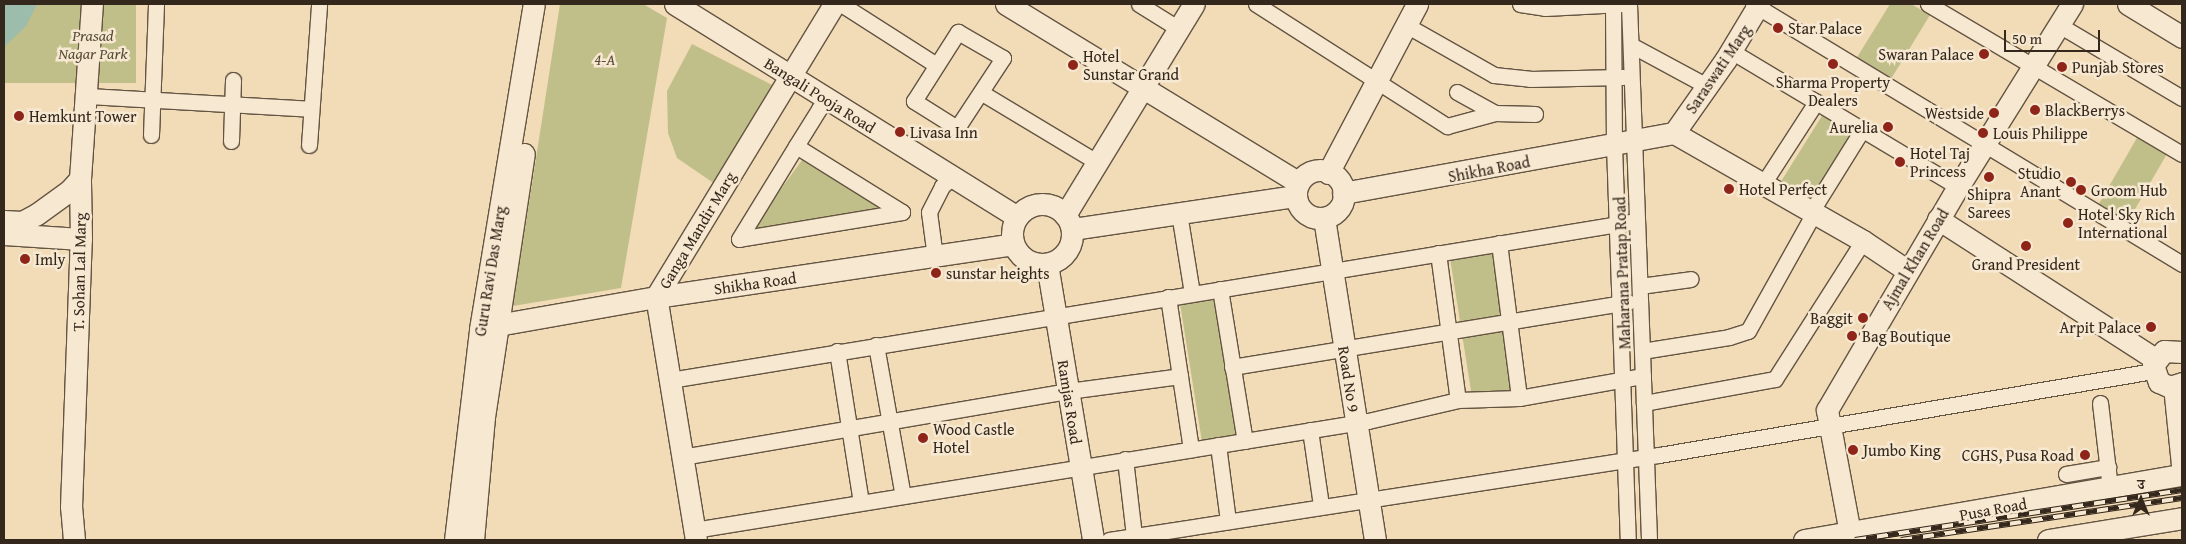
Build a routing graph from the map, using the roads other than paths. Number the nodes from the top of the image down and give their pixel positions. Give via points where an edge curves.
1 (92, 4) edge
2 (156, 4) edge
3 (319, 4) edge
4 (534, 4) edge
5 (547, 4) edge
6 (675, 4) edge
7 (834, 4) edge
8 (841, 4) edge
9 (1006, 4) edge
10 (1138, 4) edge
11 (1194, 4) edge
12 (1256, 4) edge
13 (1417, 4) edge
14 (1520, 4) edge
15 (1613, 4) edge
16 (1622, 4) edge
17 (1629, 4) edge
18 (1928, 4) edge
19 (2072, 4) edge
20 (2128, 4) edge
21 (1757, 5) edge
22 (1406, 24) junction
23 (2058, 25) junction
24 (1179, 29) junction
25 (2182, 37) edge
26 (1631, 45) junction
27 (1731, 51) junction
28 (935, 64) junction
29 (2033, 66) junction
30 (790, 76) junction
31 (1632, 76) junction
32 (1613, 77) junction
33 (1378, 79) junction
34 (233, 80) dead end
35 (1707, 86) junction
36 (1143, 87) junction
37 (1457, 92) dead end
38 (982, 94) junction
39 (87, 96) junction
40 (826, 98) junction
41 (2182, 98) edge
42 (153, 100) junction
43 (1816, 102) junction
44 (232, 104) junction
45 (312, 109) junction
46 (1495, 113) junction
47 (1535, 114) dead end
48 (1862, 130) junction
49 (1674, 133) junction
50 (150, 135) dead end
51 (231, 141) dead end
52 (1624, 143) junction
53 (309, 144) dead end
54 (796, 146) junction
55 (1983, 146) junction
56 (2182, 154) edge
57 (1097, 162) junction
58 (1328, 172) junction
59 (952, 177) junction
60 (80, 179) junction
61 (1763, 184) junction
62 (1958, 187) junction
63 (1297, 189) junction
64 (1343, 193) junction
65 (1813, 212) junction
66 (1179, 213) junction
67 (1017, 217) junction
68 (1324, 218) junction
69 (1938, 220) junction
70 (4, 221) edge
71 (1637, 221) junction
72 (1068, 222) junction
73 (1618, 222) junction
74 (4, 234) edge
75 (75, 238) junction
76 (1863, 241) junction
77 (1499, 242) junction
78 (1013, 244) junction
79 (1438, 253) junction
80 (935, 257) junction
81 (1048, 264) junction
82 (2182, 264) edge
83 (1908, 271) junction
84 (1333, 272) junction
85 (1691, 279) dead end
86 (1220, 289) junction
87 (1192, 293) junction
88 (1640, 294) junction
89 (656, 297) junction
90 (1168, 297) junction
91 (1620, 302) junction
92 (1056, 314) junction
93 (1508, 321) junction
94 (497, 325) junction
95 (1450, 330) junction
96 (876, 345) junction
97 (1343, 348) junction
98 (1642, 351) junction
99 (837, 352) junction
100 (2182, 352) edge
101 (2154, 365) junction
102 (1232, 367) junction
103 (1180, 376) junction
104 (1643, 376) junction
105 (1623, 379) junction
106 (670, 380) junction
107 (2178, 385) edge
108 (1068, 391) junction
109 (1519, 398) junction
110 (1458, 400) junction
111 (1644, 403) junction
112 (2100, 403) dead end
113 (890, 422) junction
114 (1356, 423) junction
115 (1830, 425) junction
116 (850, 429) junction
117 (1310, 430) junction
118 (1245, 440) junction
119 (1218, 445) junction
120 (1191, 449) junction
121 (1646, 456) junction
122 (682, 457) junction
123 (1125, 459) junction
124 (1625, 459) junction
125 (2182, 465) edge
126 (1081, 466) junction
127 (2108, 467) junction
128 (2066, 474) dead end
129 (2182, 475) edge
130 (2110, 488) junction
131 (903, 496) junction
132 (1368, 498) junction
133 (861, 502) junction
134 (1321, 505) junction
135 (2182, 518) edge
136 (1228, 521) junction
137 (1850, 533) junction
138 (695, 535) edge
139 (1134, 536) junction
140 (62, 540) edge
141 (74, 540) edge
142 (455, 540) edge
143 (473, 540) edge
144 (1093, 540) edge
145 (1109, 540) edge
146 (1375, 540) edge
147 (1628, 540) edge
148 (1649, 540) edge
149 (1804, 540) edge
150 (2048, 540) edge

1 - 39 street, T. Sohan Lal Marg
2 - 42 street
3 - 45 street
4 - 142 street, Guru Ravi Das Marg via 480,329
5 - 94 street, Guru Ravi Das Marg
6 - 30 street, Bangali Pooja Road
7 - 30 street, Ganga Mandir Marg
8 - 28 street
9 - 36 street
10 - 24 street
11 - 24 street
12 - 33 street
13 - 22 street
14 - 15 street via 1545,8
15 - 16 street
15 - 32 street, Maharana Pratap Road
17 - 26 street, Maharana Pratap Road
18 - 29 street
19 - 23 street, Ajmal Khan Road
20 - 25 street
21 - 27 street, Saraswati Marg
21 - 55 street
22 - 32 street via 1494,75 1530,79
22 - 33 street
23 - 29 street, Ajmal Khan Road
23 - 41 street
24 - 36 street
26 - 31 street, Maharana Pratap Road
26 - 35 street
27 - 35 street, Saraswati Marg
27 - 43 street
28 - 38 street via 958,32 1001,55 1002,62
28 - 38 street via 914,98 915,103 957,128
29 - 55 street, Ajmal Khan Road
29 - 56 street
30 - 40 street, Bangali Pooja Road
30 - 89 street, Ganga Mandir Marg
31 - 32 street
31 - 52 street, Maharana Pratap Road
32 - 52 street, Maharana Pratap Road
33 - 46 street via 1447,126
33 - 58 street
34 - 44 street
35 - 49 street, Saraswati Marg
36 - 57 street
36 - 63 street
37 - 46 street
38 - 57 street
39 - 42 street
39 - 60 street, T. Sohan Lal Marg
40 - 54 street
40 - 59 street, Bangali Pooja Road
42 - 44 street
42 - 50 street
43 - 48 street
43 - 61 street
44 - 45 street
44 - 51 street
45 - 53 street
46 - 47 street
48 - 62 street
48 - 65 street
49 - 52 street
49 - 61 street
52 - 64 street, Shikha Road
52 - 71 street, Maharana Pratap Road
52 - 73 street, Maharana Pratap Road
54 - 54 street via 739,239 902,212 853,182
55 - 62 street, Ajmal Khan Road
55 - 82 street
57 - 72 street
58 - 63 street via 1309,173
58 - 64 street via 1339,181
59 - 67 street, Bangali Pooja Road
59 - 80 street via 942,186 929,212
60 - 70 street via 37,214 22,222
60 - 75 street, T. Sohan Lal Marg
61 - 65 street
62 - 69 street, Ajmal Khan Road
63 - 66 street
63 - 68 street via 1305,213
64 - 68 street via 1336,212
65 - 76 street
65 - 98 street via 1748,330 1720,339
66 - 72 street
66 - 87 street
67 - 72 street via 1036,204 1052,206
67 - 78 street via 1011,232
68 - 84 street, Road No 9
69 - 83 street, Ajmal Khan Road
69 - 101 street
71 - 73 street
71 - 88 street, Maharana Pratap Road
72 - 81 street via 1067,251
73 - 77 street
73 - 91 street, Maharana Pratap Road
74 - 75 street
75 - 140 street, T. Sohan Lal Marg via 60,499
75 - 141 street, T. Sohan Lal Marg via 71,507
76 - 83 street
76 - 111 street via 1775,379
77 - 79 street
77 - 93 street
78 - 80 street, Shikha Road
78 - 81 street via 1024,259
79 - 84 street
79 - 95 street
80 - 89 street, Shikha Road
81 - 92 street, Ramjas Road
83 - 115 street, Ajmal Khan Road via 1827,410
84 - 86 street
84 - 97 street, Road No 9
85 - 88 street
86 - 87 street
86 - 102 street
87 - 90 street
88 - 91 street
88 - 98 street, Maharana Pratap Road
89 - 94 street, Shikha Road
89 - 106 street, Ganga Mandir Marg
90 - 92 street
90 - 103 street
91 - 93 street
91 - 105 street, Maharana Pratap Road
92 - 96 street
92 - 108 street, Ramjas Road
93 - 95 street
93 - 109 street
94 - 143 street, Guru Ravi Das Marg
95 - 97 street
95 - 110 street
96 - 99 street
96 - 113 street
97 - 102 street
97 - 114 street, Road No 9
98 - 104 street, Maharana Pratap Road
99 - 106 street
99 - 116 street
100 - 101 street via 2170,349
101 - 107 street via 2159,382
101 - 115 street
102 - 118 street
103 - 108 street
103 - 120 street
104 - 105 street
104 - 111 street, Maharana Pratap Road
105 - 109 street
105 - 124 street, Maharana Pratap Road
106 - 122 street, Ganga Mandir Marg
107 - 125 street
108 - 113 street
108 - 126 street, Ramjas Road
109 - 110 street
110 - 114 street
111 - 121 street, Maharana Pratap Road
112 - 127 street
113 - 116 street
113 - 131 street
114 - 117 street
114 - 132 street, Road No 9
115 - 121 street
115 - 137 street, Ajmal Khan Road
116 - 122 street
116 - 133 street
117 - 118 street
117 - 134 street
118 - 119 street
119 - 120 street
119 - 136 street
120 - 123 street
121 - 124 street
121 - 148 street, Maharana Pratap Road
122 - 138 street, Ganga Mandir Marg
123 - 126 street
123 - 139 street
124 - 132 street
124 - 147 street, Maharana Pratap Road
126 - 131 street
126 - 144 street, Ramjas Road
127 - 128 street
127 - 130 street
129 - 130 street, Pusa Road
130 - 137 street, Pusa Road
131 - 133 street
132 - 134 street
132 - 146 street, Road No 9
133 - 138 street
134 - 136 street
135 - 150 street
136 - 139 street
137 - 149 street, Pusa Road
139 - 145 street

